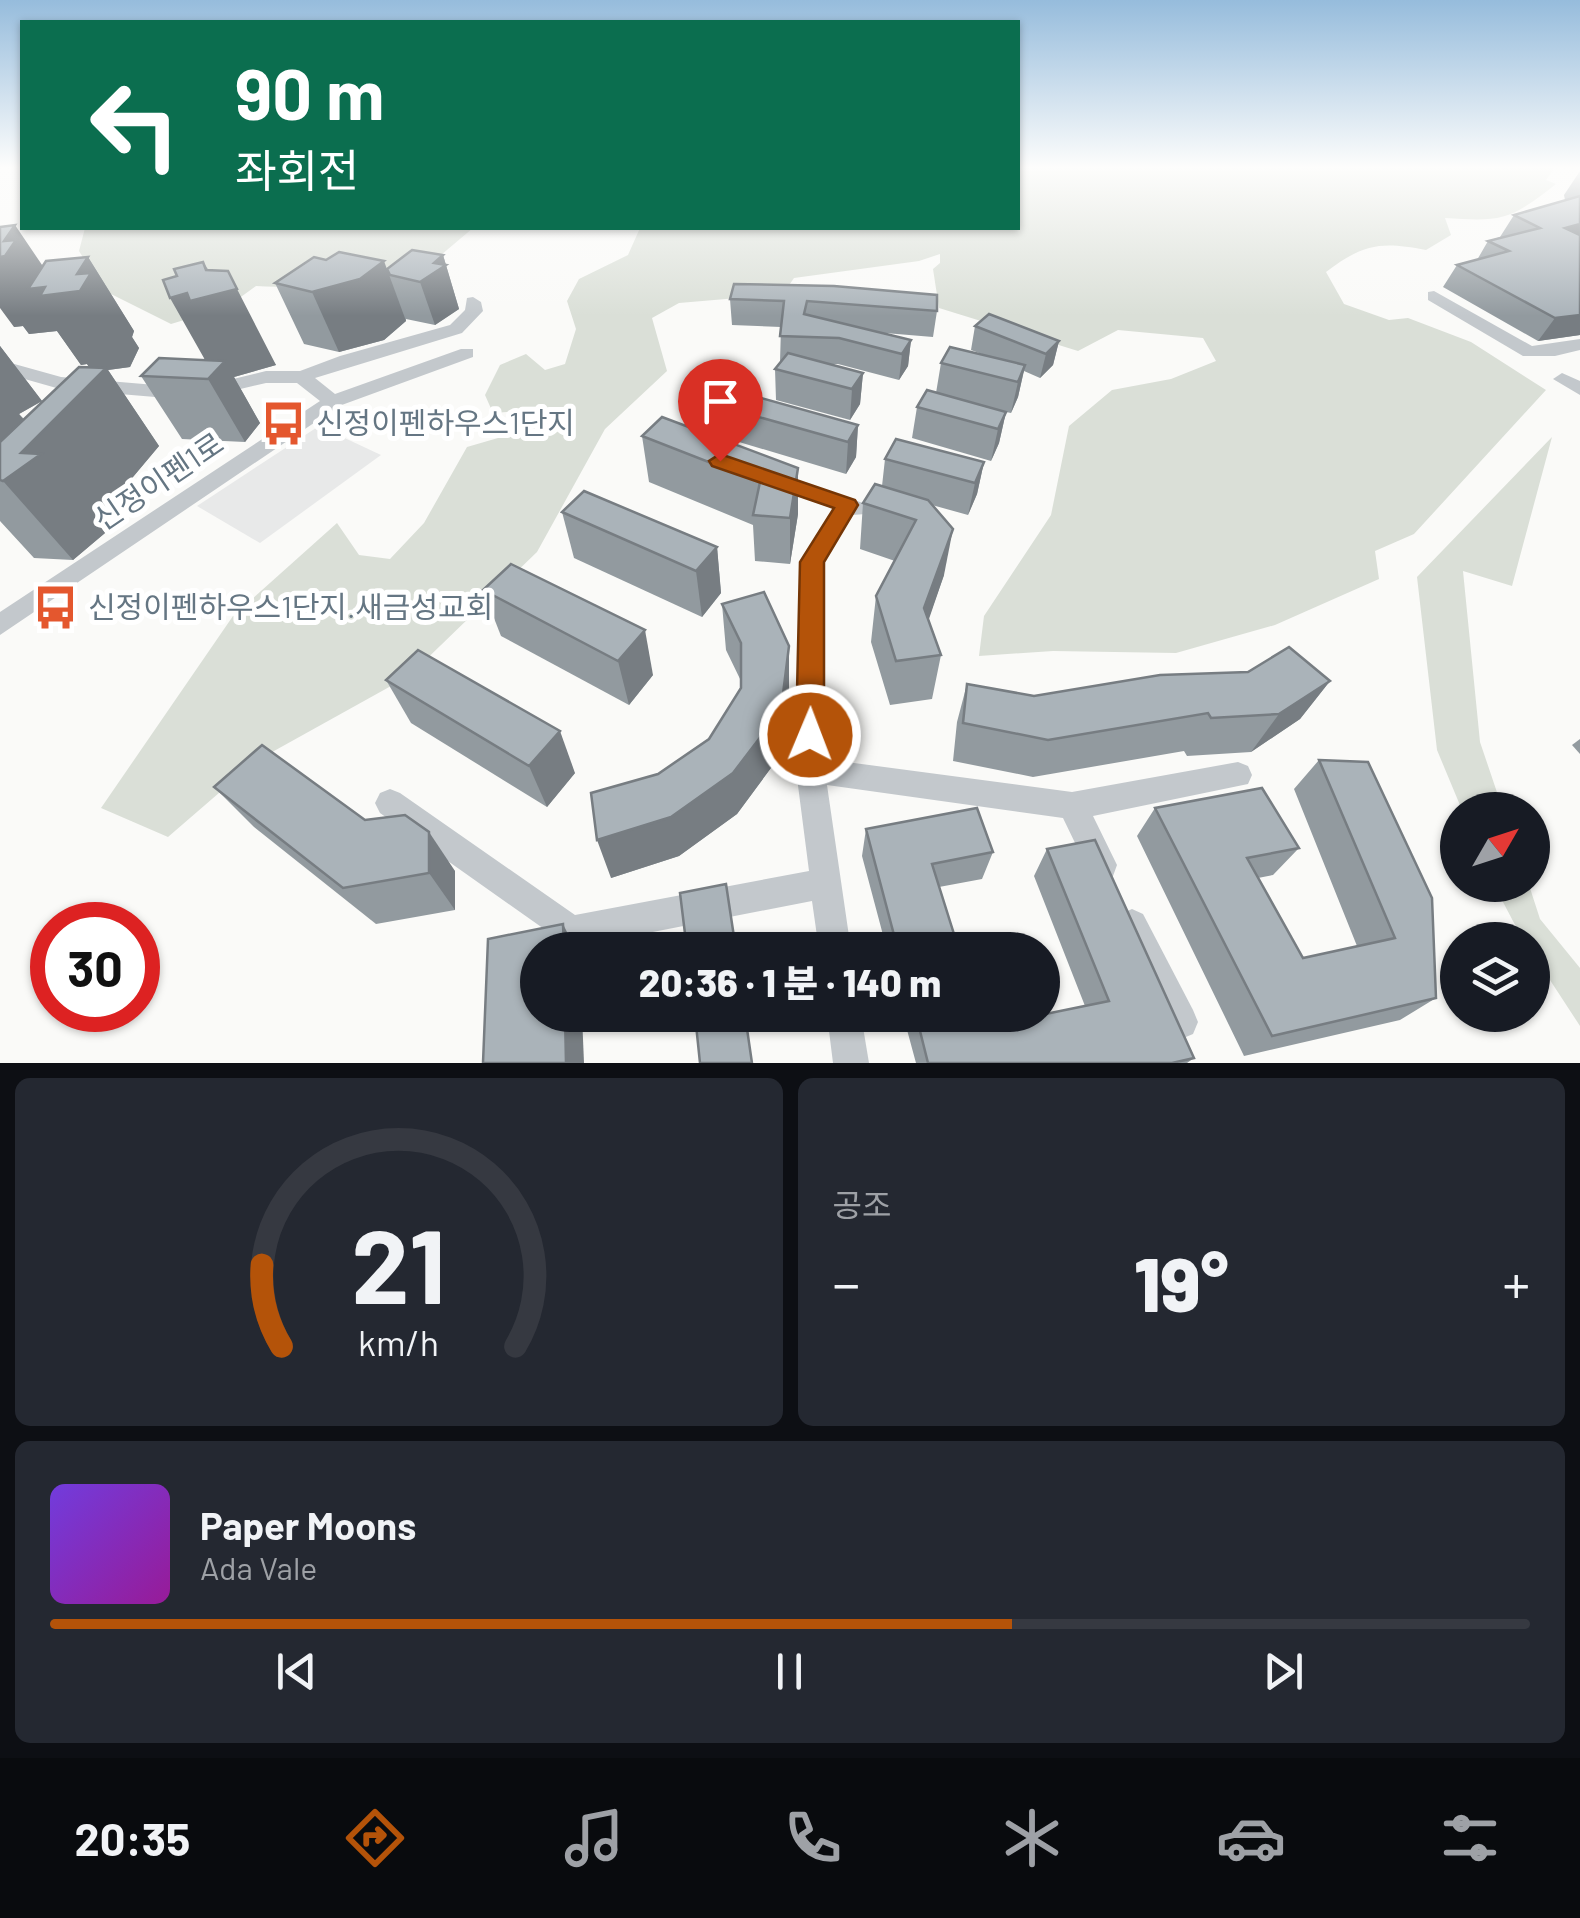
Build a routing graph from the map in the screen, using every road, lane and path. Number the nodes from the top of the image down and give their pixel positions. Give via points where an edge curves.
1 (1434, 296) dead end
2 (474, 302) dead end
3 (1580, 344) edge
4 (467, 352) dead end
5 (0, 366) edge
6 (1580, 374) edge
7 (302, 377) junction
8 (1580, 389) edge
9 (332, 402) junction
10 (756, 474) edge
11 (847, 505) junction
12 (879, 515) edge
13 (0, 625) edge
14 (810, 770) junction
15 (1238, 775) dead end
16 (390, 803) dead end
17 (1072, 806) junction
18 (826, 883) junction
19 (833, 932) edge
20 (1181, 1022) edge
21 (846, 1032) edge
22 (851, 1063) edge

1 - 3 street via 1529,352
2 - 7 street via 456,330
4 - 9 street, 신정이펜1로
5 - 7 street via 60,383 178,392
6 - 8 street via 1562,379
7 - 9 street
9 - 13 street, 신정이펜1로
10 - 11 street
11 - 12 street
11 - 14 street via 812,562
14 - 17 street
14 - 18 street
15 - 17 street
16 - 18 street via 571,932
17 - 20 street
18 - 19 street
21 - 22 street

